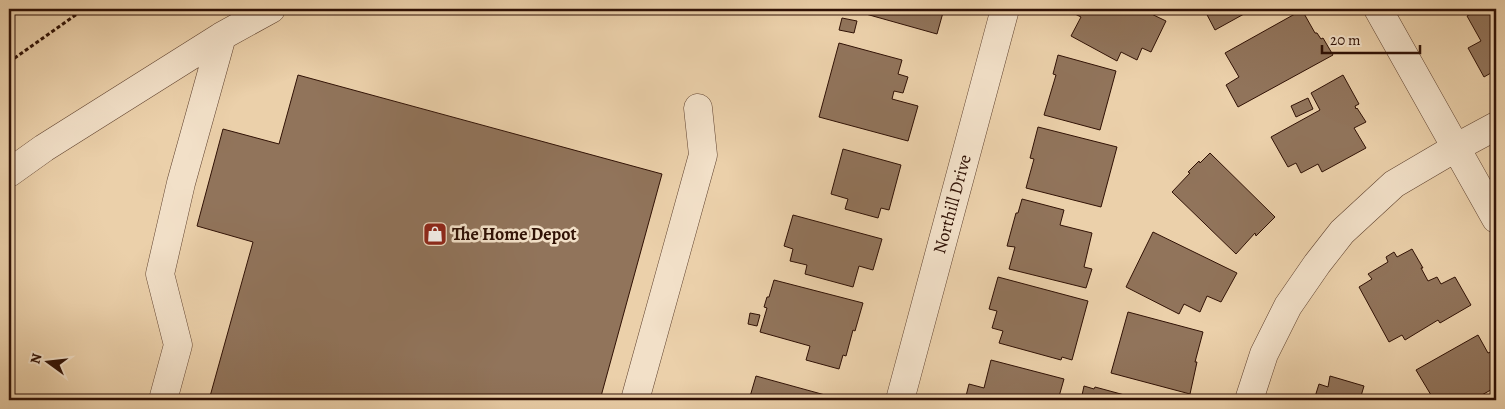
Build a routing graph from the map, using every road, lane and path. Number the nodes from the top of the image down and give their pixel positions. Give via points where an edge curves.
1 (84, 9) edge
2 (271, 9) edge
3 (1005, 9) edge
4 (1378, 9) edge
5 (222, 36) junction
6 (9, 62) edge
7 (698, 108) dead end
8 (1496, 126) edge
9 (1457, 147) junction
10 (9, 172) edge
11 (1496, 219) edge
12 (163, 400) edge
13 (634, 400) edge
14 (900, 400) edge
15 (1249, 400) edge

1 - 6 path
2 - 5 street
3 - 14 street, Northill Drive
4 - 9 street
5 - 10 street
5 - 12 street via 181,183 160,274 178,345
7 - 13 street via 703,155
8 - 9 street
9 - 11 street
9 - 15 street via 1394,184 1342,232 1288,306 1264,354

